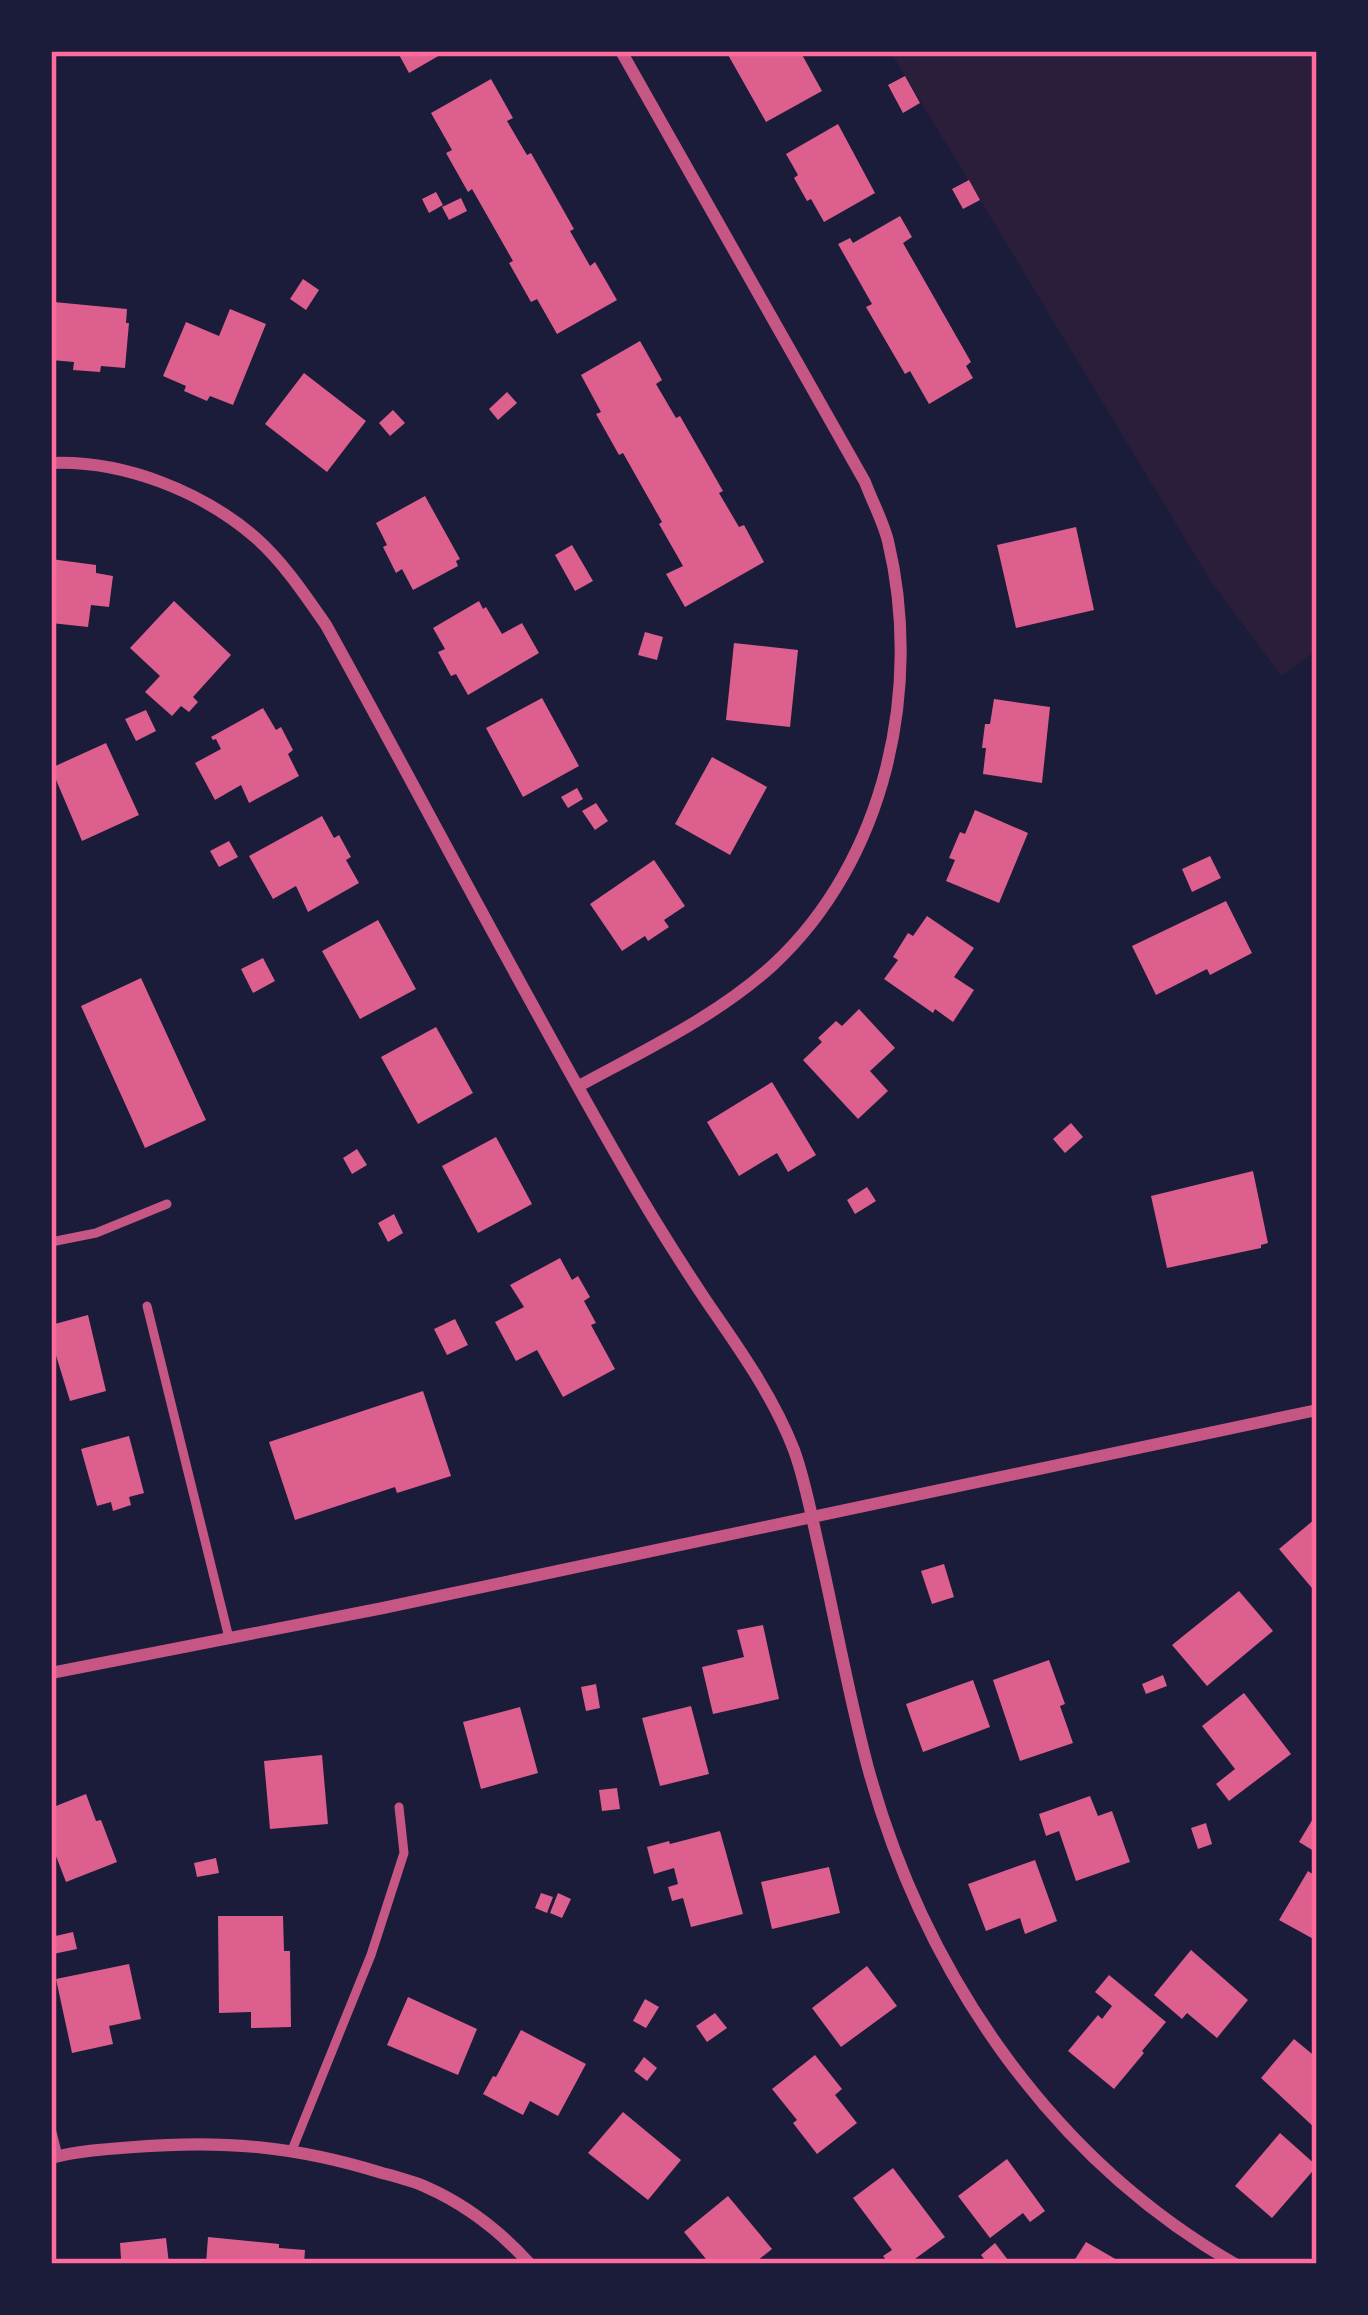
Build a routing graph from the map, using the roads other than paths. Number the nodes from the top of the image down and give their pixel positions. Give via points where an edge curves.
1 (621, 51) edge
2 (51, 463) edge
3 (579, 1086) junction
4 (167, 1204) dead end
5 (51, 1242) edge
6 (147, 1306) dead end
7 (1317, 1410) edge
8 (812, 1519) junction
9 (229, 1638) junction
10 (51, 1673) edge
11 (399, 1807) dead end
12 (51, 2128) edge
13 (292, 2150) junction
14 (54, 2157) edge
15 (530, 2264) edge
16 (1234, 2264) edge

1 - 3 street via 865,482 887,540 902,668 899,714 871,817 823,910 735,996
2 - 3 street via 94,465 173,488 256,538 294,578
3 - 8 street via 770,1400
4 - 5 lane
6 - 9 lane
7 - 8 street
8 - 9 street
8 - 16 street via 868,1769 898,1861 956,1982 990,2037 1072,2135 1141,2202
9 - 10 street
11 - 13 lane via 404,1853
12 - 14 lane
13 - 14 street via 197,2142
13 - 15 street via 424,2186 470,2211

